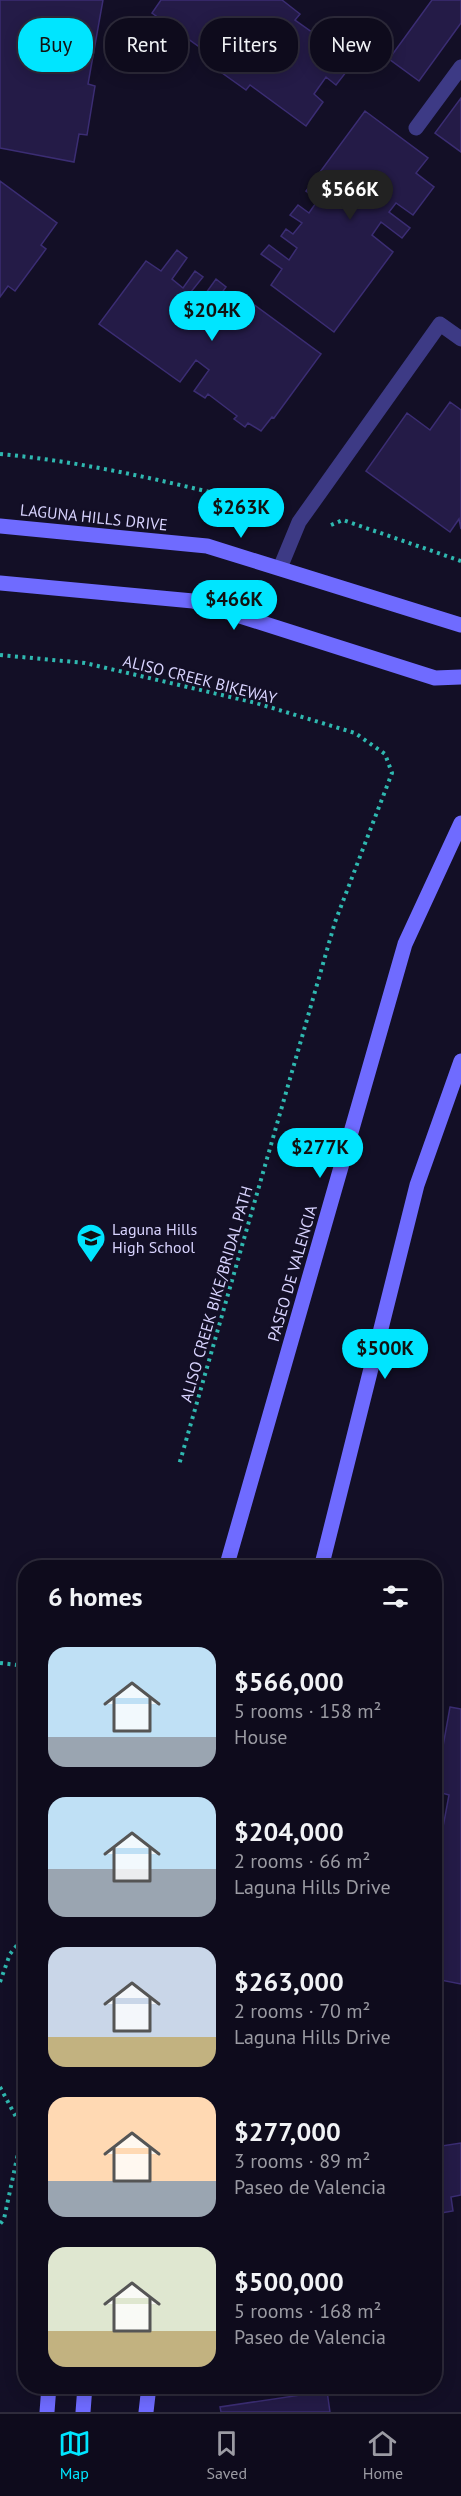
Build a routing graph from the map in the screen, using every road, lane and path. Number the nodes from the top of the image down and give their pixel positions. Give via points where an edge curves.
1 (461, 67) edge
2 (416, 128) dead end
3 (461, 339) edge
4 (0, 454) edge
5 (260, 510) dead end
6 (0, 526) edge
7 (323, 529) dead end
8 (461, 561) edge
9 (280, 568) junction
10 (0, 583) edge
11 (461, 624) edge
12 (0, 655) edge
13 (461, 677) edge
14 (385, 754) joint
15 (461, 823) edge
16 (461, 1062) edge
17 (179, 1465) dead end
18 (228, 1560) edge
19 (323, 1560) edge
20 (0, 1663) edge
21 (18, 1665) edge
22 (18, 1944) edge
23 (0, 1982) edge
24 (0, 2087) edge
25 (18, 2121) edge
26 (18, 2153) edge
27 (0, 2224) edge
28 (48, 2394) edge
29 (84, 2394) edge
30 (148, 2394) edge
31 (47, 2412) edge
32 (83, 2412) edge
33 (146, 2412) edge

1 - 2 street
3 - 9 street via 440,324 299,522
4 - 5 path via 141,475 254,503
6 - 9 main road, LAGUNA HILLS DRIVE via 207,546
7 - 8 path via 343,520
9 - 11 main road, LAGUNA HILLS DRIVE
10 - 13 main road via 193,601 435,678
12 - 14 path, ALISO CREEK BIKEWAY via 85,663 256,703 355,733
14 - 17 path, ALISO CREEK BIKE/BRIDAL PATH via 392,773 335,922
15 - 18 main road, PASEO DE VALENCIA via 405,944
16 - 19 main road via 417,1185
20 - 21 path
22 - 23 path
24 - 25 path
26 - 27 path
28 - 31 main road
29 - 32 main road
30 - 33 main road

